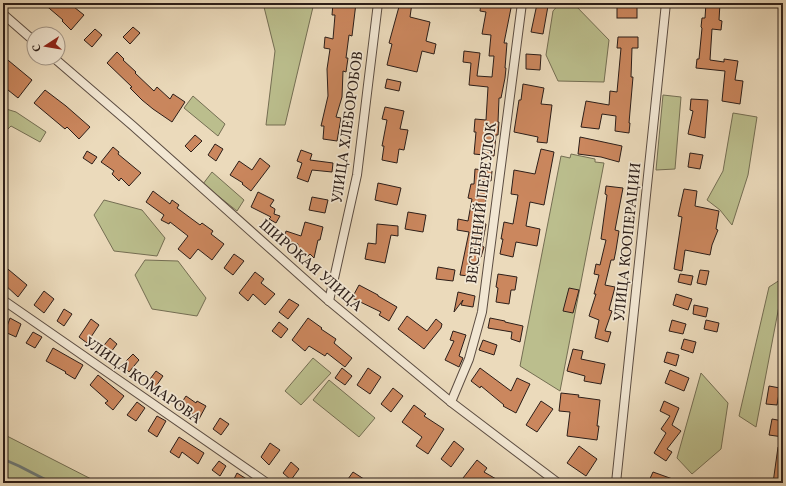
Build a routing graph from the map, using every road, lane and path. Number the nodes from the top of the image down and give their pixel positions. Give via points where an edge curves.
1 (378, 3) edge
2 (522, 3) edge
3 (666, 3) edge
4 (3, 14) edge
5 (26, 33) edge
6 (63, 66) edge
7 (3, 300) edge
8 (329, 301) junction
9 (451, 402) junction
10 (267, 483) edge
11 (558, 483) edge
12 (616, 483) edge

1 - 8 street, УЛИЦА ХЛЕБОРОБОВ via 356,175
2 - 9 street, ВЕСЕННИЙ ПЕРЕУЛОК via 482,312 469,359
3 - 12 street, УЛИЦА КООПЕРАЦИИ
4 - 5 street
6 - 8 street, ШИРОКАЯ УЛИЦА
7 - 10 street, УЛИЦА КОМАРОВА
8 - 9 street, ШИРОКАЯ УЛИЦА
9 - 11 street, ШИРОКАЯ УЛИЦА

